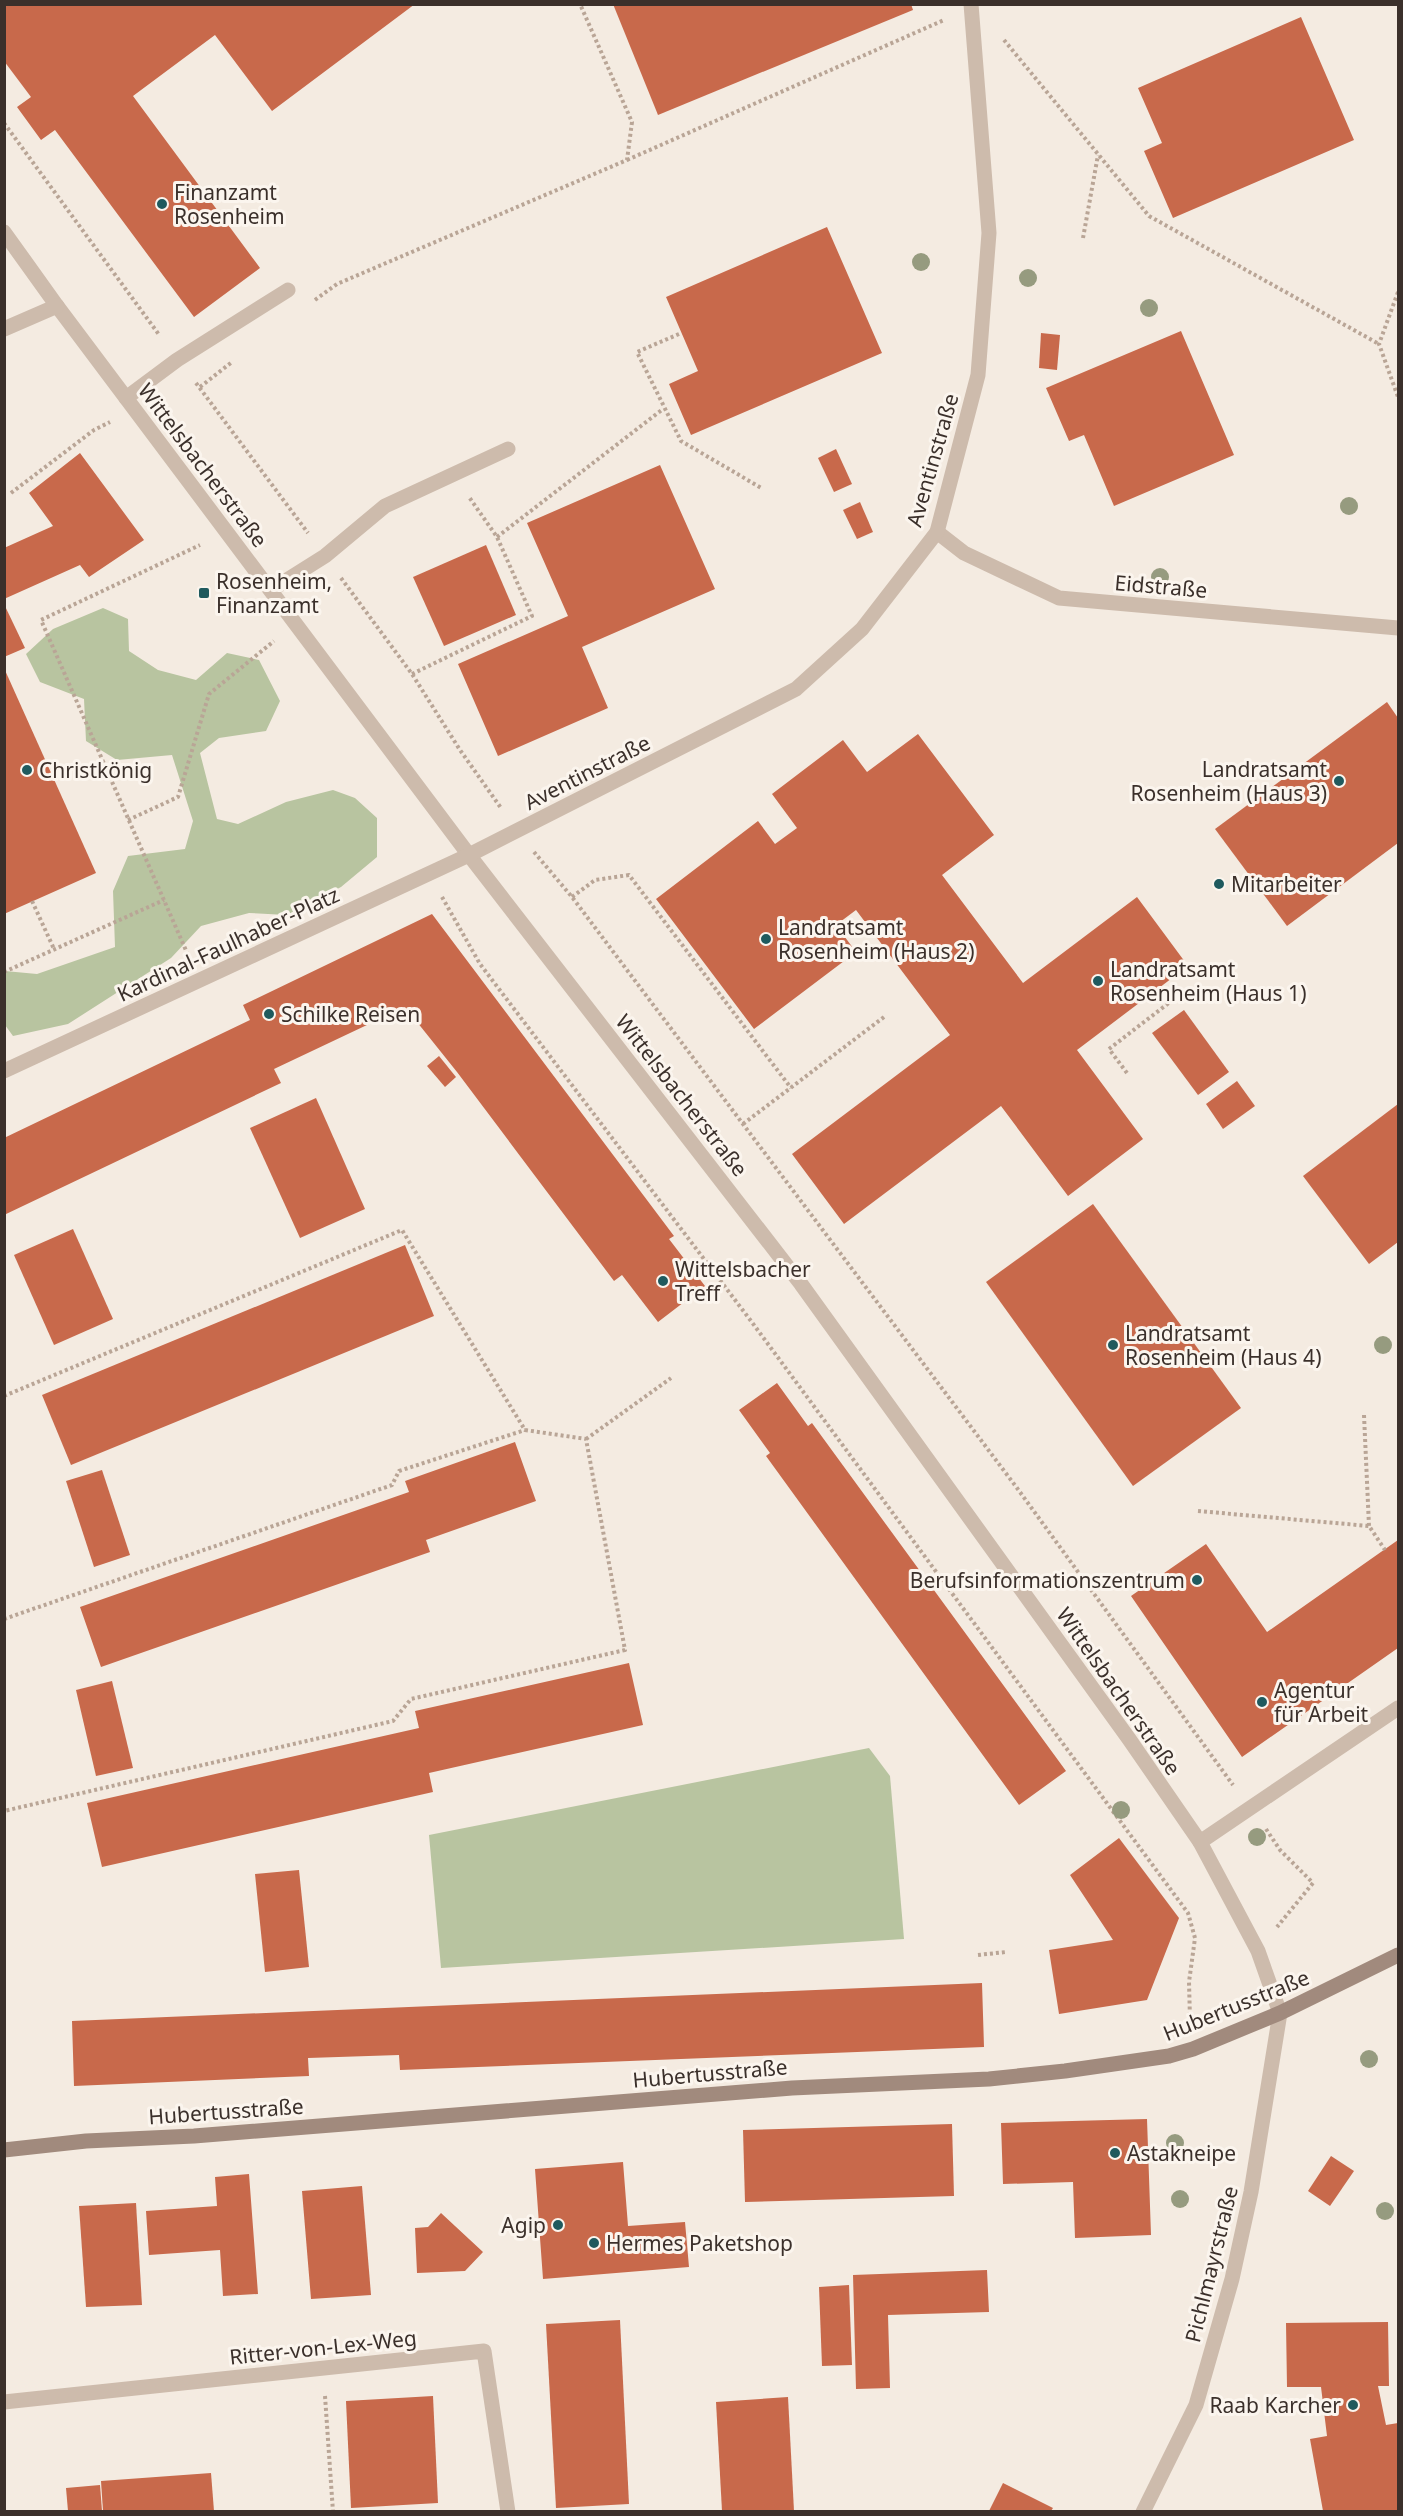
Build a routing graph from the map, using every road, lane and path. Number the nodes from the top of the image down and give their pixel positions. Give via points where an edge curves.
1 (580, 4) edge
2 (971, 4) edge
3 (948, 17) dead end
4 (997, 31) dead end
5 (4, 123) edge
6 (1098, 155) junction
7 (627, 160) junction
8 (4, 232) edge
9 (1083, 238) dead end
10 (288, 290) dead end
11 (1398, 292) edge
12 (310, 304) dead end
13 (57, 306) junction
14 (4, 329) edge
15 (679, 334) dead end
16 (1379, 344) junction
17 (236, 359) dead end
18 (177, 360) junction
19 (200, 387) junction
20 (1398, 397) edge
21 (131, 404) junction
22 (663, 409) junction
23 (508, 449) dead end
24 (453, 474) junction
25 (764, 489) dead end
26 (11, 493) dead end
27 (226, 531) junction
28 (937, 532) junction
29 (497, 537) junction
30 (325, 556) junction
31 (271, 590) junction
32 (297, 625) junction
33 (1398, 628) edge
34 (412, 674) junction
35 (128, 820) junction
36 (517, 832) junction
37 (469, 855) junction
38 (428, 873) junction
39 (572, 897) junction
40 (164, 900) junction
41 (32, 901) dead end
42 (54, 950) junction
43 (4, 972) edge
44 (199, 980) junction
45 (1183, 992) dead end
46 (884, 1017) dead end
47 (4, 1071) edge
48 (1127, 1073) dead end
49 (791, 1088) junction
50 (743, 1124) junction
51 (671, 1378) dead end
52 (4, 1396) edge
53 (1364, 1414) dead end
54 (525, 1430) junction
55 (586, 1440) junction
56 (1198, 1511) dead end
57 (1369, 1526) junction
58 (1385, 1550) dead end
59 (4, 1618) edge
60 (1398, 1708) edge
61 (1250, 1808) junction
62 (4, 1811) edge
63 (1200, 1842) junction
64 (1258, 1951) junction
65 (1006, 1952) dead end
66 (978, 1955) dead end
67 (1398, 1955) edge
68 (1280, 2013) junction
69 (1193, 2049) junction
70 (4, 2150) edge
71 (324, 2368) junction
72 (4, 2402) edge
73 (333, 2511) edge
74 (508, 2511) edge
75 (1143, 2511) edge

1 - 7 path via 632,122
2 - 28 street, Aventinstraße via 990,233 978,375
3 - 7 path
4 - 6 path
5 - 18 path
6 - 9 path
6 - 16 path via 1149,216
7 - 12 path via 338,284
8 - 13 street, Wittelsbacherstraße
10 - 18 street
11 - 16 path
13 - 14 street
13 - 21 street, Wittelsbacherstraße
15 - 22 path via 638,352
16 - 20 path
17 - 19 path
18 - 19 path
18 - 21 street
19 - 30 path
21 - 26 path
21 - 27 street, Wittelsbacherstraße
22 - 25 path via 681,441
22 - 29 path
23 - 24 street
24 - 29 path
24 - 30 street via 385,506
27 - 31 street, Wittelsbacherstraße
27 - 35 path via 181,556 41,620
28 - 33 street, Eidstraße via 964,553 1059,598
28 - 36 street, Aventinstraße via 862,629 796,689
29 - 34 path via 532,616
30 - 31 street
30 - 34 path
31 - 32 street, Wittelsbacherstraße
32 - 35 path via 209,694 178,797
32 - 37 street, Wittelsbacherstraße
34 - 36 path
35 - 40 path
36 - 37 street, Aventinstraße
36 - 39 path
37 - 38 street, Kardinal-Faulhaber-Platz
37 - 63 street, Wittelsbacherstraße via 801,1284
38 - 44 street, Kardinal-Faulhaber-Platz
38 - 69 path via 480,964 751,1321 1188,1913 1195,1938 1189,1991
39 - 49 path via 596,880 629,875
39 - 50 path
40 - 42 path
40 - 44 path
41 - 42 path
42 - 43 path
44 - 47 street, Kardinal-Faulhaber-Platz
45 - 48 path via 1109,1049
46 - 49 path
49 - 50 path
50 - 61 path via 1017,1488
51 - 55 path
52 - 54 path via 402,1230
53 - 57 path
54 - 55 path
54 - 59 path via 399,1471 392,1485
55 - 62 path via 625,1650 411,1699 393,1721
56 - 57 path
57 - 58 path
60 - 61 street
61 - 63 street
61 - 64 path via 1280,1850 1312,1883
63 - 64 street, Wittelsbacherstraße
64 - 68 street, Wittelsbacherstraße
65 - 66 path
67 - 68 main road, Hubertusstraße
68 - 69 main road, Hubertusstraße
68 - 75 street, Pichlmayrstraße via 1251,2192 1232,2279 1196,2405
69 - 70 main road, Hubertusstraße via 1169,2056 989,2079 792,2088
71 - 72 street, Ritter-von-Lex-Weg
71 - 73 path
71 - 74 street, Ritter-von-Lex-Weg via 483,2351

